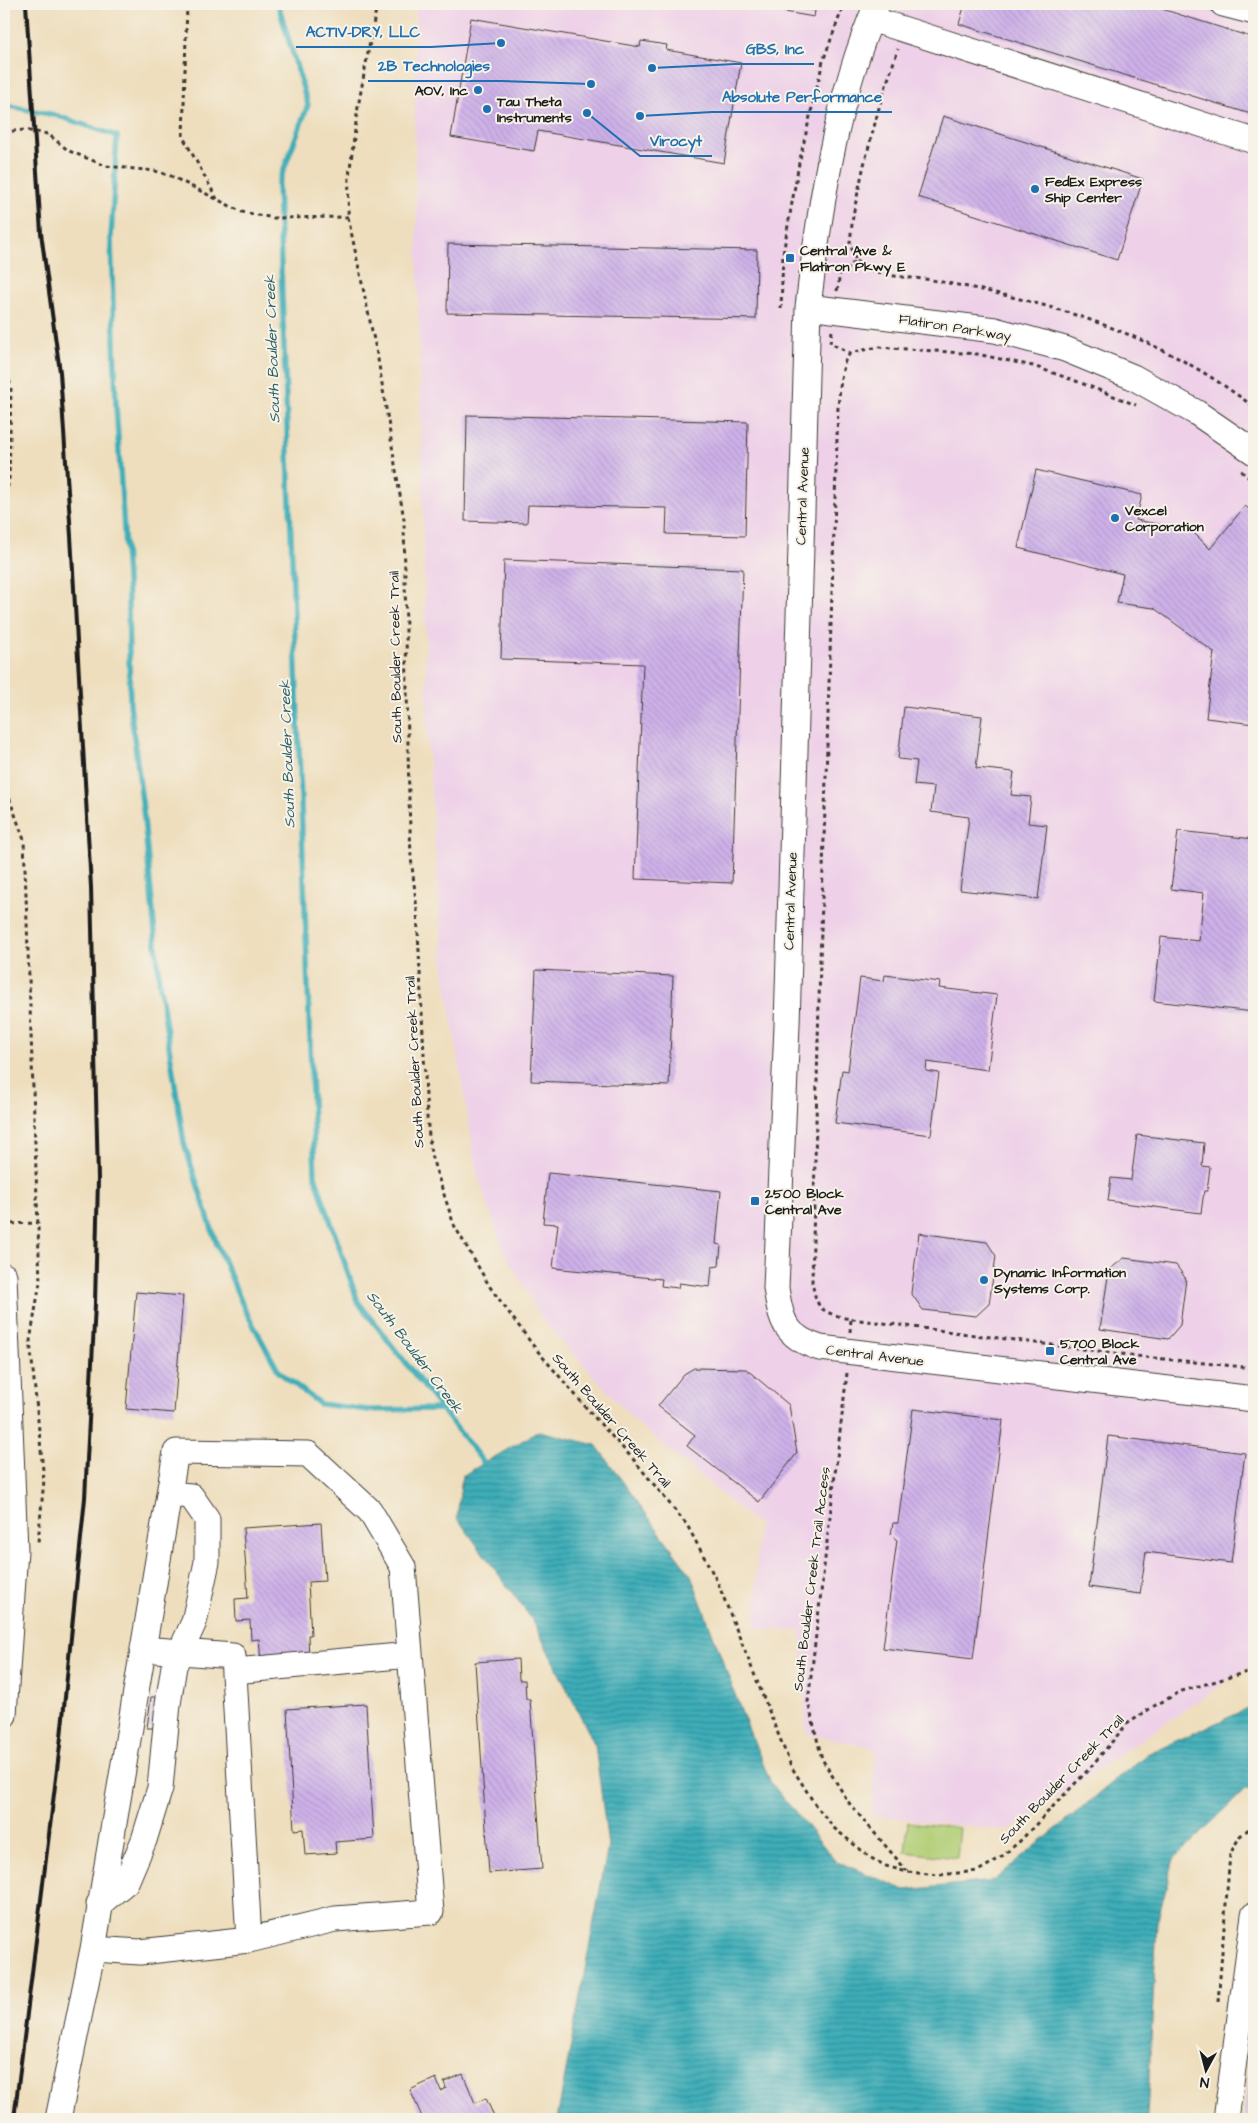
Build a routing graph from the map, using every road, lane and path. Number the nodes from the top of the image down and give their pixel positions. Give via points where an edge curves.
1 (187, 4) edge
2 (377, 4) edge
3 (844, 4) edge
4 (1223, 4) edge
5 (874, 12) edge
6 (1254, 12) edge
7 (905, 30) junction
8 (4, 132) edge
9 (1254, 141) edge
10 (217, 200) junction
11 (348, 217) junction
12 (856, 261) junction
13 (808, 306) junction
14 (780, 309) dead end
15 (834, 310) junction
16 (850, 353) junction
17 (4, 365) edge
18 (1254, 407) edge
19 (1144, 410) dead end
20 (1245, 459) edge
21 (1254, 482) edge
22 (4, 505) edge
23 (4, 783) edge
24 (37, 1223) junction
25 (4, 1224) edge
26 (4, 1276) edge
27 (851, 1319) junction
28 (849, 1353) junction
29 (1254, 1368) edge
30 (1254, 1399) edge
31 (169, 1494) junction
32 (38, 1545) dead end
33 (143, 1650) junction
34 (181, 1652) junction
35 (410, 1655) junction
36 (1254, 1670) edge
37 (234, 1671) junction
38 (4, 1715) edge
39 (1254, 1825) edge
40 (907, 1872) junction
41 (99, 1904) junction
42 (1254, 1914) edge
43 (249, 1940) junction
44 (93, 1949) junction
45 (1251, 1959) edge
46 (1218, 2003) dead end
47 (1243, 2074) edge
48 (58, 2119) edge
49 (1226, 2119) edge

1 - 10 path via 183,137
2 - 11 path, South Boulder Creek Trail via 358,107 349,176
3 - 14 path via 823,61 799,163 783,254
4 - 6 street
5 - 7 street
5 - 13 street, Central Avenue via 838,118 815,245
7 - 9 street
7 - 12 path via 880,104 860,182 850,244
8 - 10 path via 24,130 48,134 69,151 106,166 155,172 191,185
10 - 11 path via 242,212 274,218
11 - 40 path, South Boulder Creek Trail via 378,359 404,520 411,857 417,910 427,1116 431,1155 441,1190 454,1225 490,1287 536,1348 687,1526 717,1581 791,1766 816,1806 858,1849 886,1866
12 - 15 path via 840,274
12 - 18 path via 887,276 996,293 1111,327 1195,367
13 - 15 street, Flatiron Parkway
13 - 28 street, Central Avenue via 776,1288 781,1318 788,1330 809,1345
15 - 16 path via 830,343
15 - 20 street, Flatiron Parkway via 995,330 1064,349 1133,377 1197,413
16 - 19 path via 878,347 977,354 1033,366
16 - 27 path via 841,378 838,407 812,1282 816,1301 826,1313
17 - 22 path via 11,386 9,480
20 - 21 path
23 - 24 path via 24,840
24 - 25 path
24 - 32 path via 40,1282 30,1341 44,1480
26 - 38 street via 15,1550
27 - 28 path, South Boulder Creek Trail Access
27 - 29 path
28 - 30 street, Central Avenue
28 - 40 path, South Boulder Creek Trail Access via 808,1702 822,1759 849,1803
31 - 33 street
31 - 34 street via 191,1496 207,1520 207,1562 194,1622
31 - 35 street via 176,1452 308,1454 370,1511 403,1567
33 - 34 street
33 - 41 street
34 - 37 street via 233,1656
34 - 41 street via 174,1666 160,1788 144,1840 126,1882
35 - 37 street
35 - 43 street via 431,1912 335,1919
36 - 40 path, South Boulder Creek Trail via 1182,1691 1127,1724 1054,1807 1000,1858 978,1871 939,1875
37 - 43 street
39 - 46 path via 1240,1836 1230,1854
41 - 44 street
42 - 45 street
43 - 44 street via 140,1952
44 - 48 street
45 - 47 street
47 - 49 street

